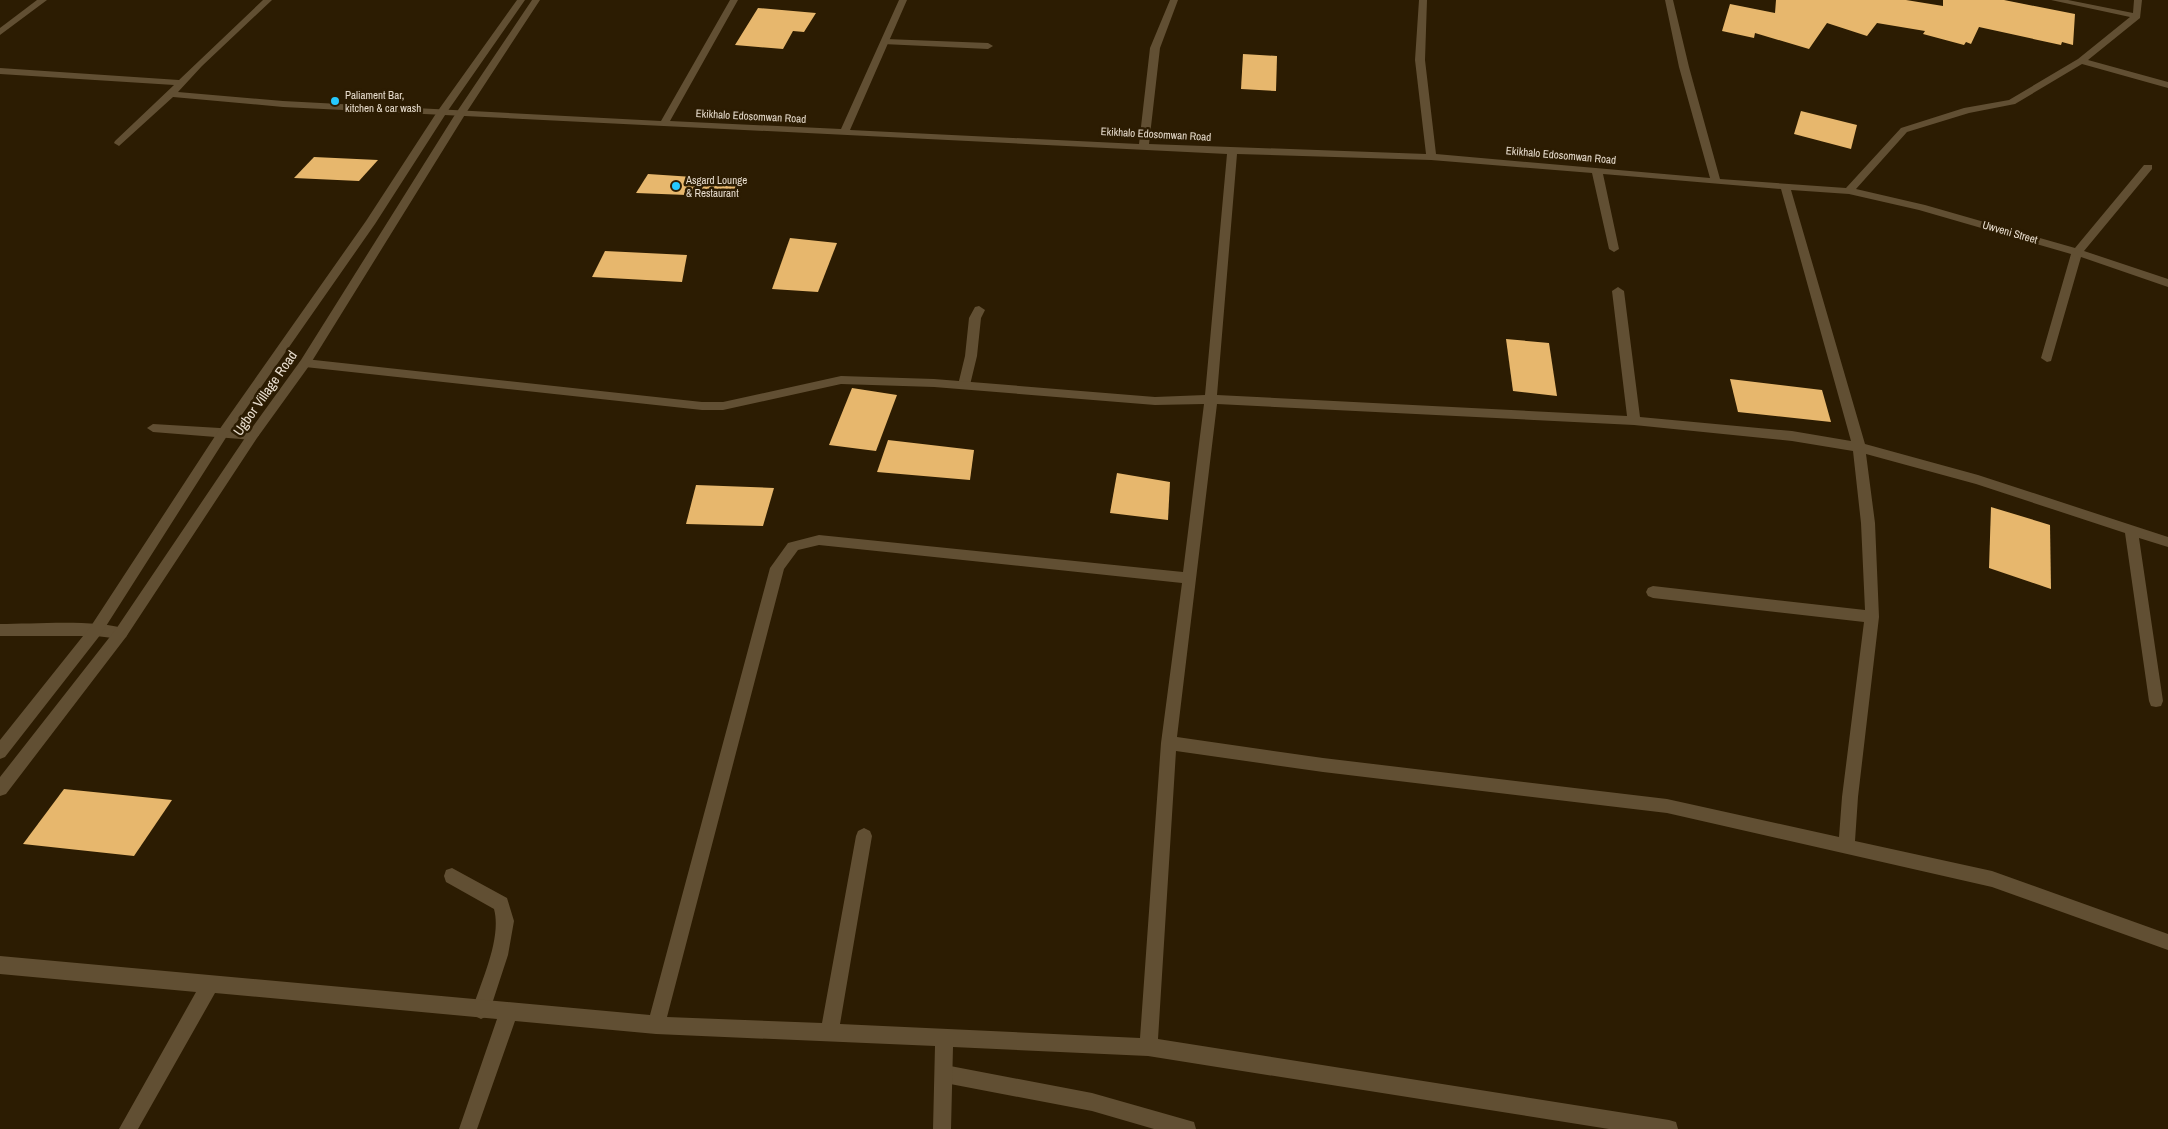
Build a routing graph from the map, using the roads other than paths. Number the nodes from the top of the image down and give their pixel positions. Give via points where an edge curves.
1 (43, 0) edge
2 (268, 0) edge
3 (521, 0) edge
4 (536, 0) edge
5 (734, 0) edge
6 (903, 0) edge
7 (1174, 0) edge
8 (1423, 0) edge
9 (1669, 0) edge
10 (2055, 0) edge
11 (2138, 0) edge
12 (2137, 16) junction
13 (0, 32) edge
14 (886, 42) junction
15 (988, 46) dead end
16 (2082, 61) junction
17 (0, 71) edge
18 (182, 83) junction
19 (2168, 85) edge
20 (171, 94) junction
21 (442, 112) junction
22 (461, 113) junction
23 (664, 124) junction
24 (844, 133) junction
25 (119, 143) dead end
26 (1144, 146) junction
27 (1232, 151) junction
28 (1431, 158) junction
29 (2148, 167) dead end
30 (1597, 170) junction
31 (1716, 182) junction
32 (1785, 186) junction
33 (1849, 191) junction
34 (1614, 249) dead end
35 (2077, 252) junction
36 (2168, 282) edge
37 (1618, 291) dead end
38 (979, 310) dead end
39 (2047, 358) dead end
40 (305, 363) junction
41 (964, 385) junction
42 (1211, 399) junction
43 (1634, 421) junction
44 (153, 428) dead end
45 (223, 433) junction
46 (253, 435) junction
47 (1859, 447) junction
48 (2131, 529) junction
49 (2168, 542) edge
50 (1189, 578) junction
51 (1653, 592) dead end
52 (1872, 617) junction
53 (0, 630) edge
54 (96, 630) junction
55 (121, 633) junction
56 (2156, 701) dead end
57 (1169, 743) junction
58 (0, 752) edge
59 (0, 789) edge
60 (864, 836) dead end
61 (1847, 846) junction
62 (452, 876) dead end
63 (2168, 942) edge
64 (0, 965) edge
65 (210, 985) junction
66 (480, 1010) junction
67 (509, 1012) junction
68 (656, 1025) junction
69 (829, 1033) junction
70 (944, 1039) junction
71 (1148, 1047) junction
72 (945, 1074) junction
73 (128, 1129) edge
74 (468, 1129) edge
75 (942, 1129) edge
76 (1187, 1129) edge
77 (1669, 1129) edge

1 - 13 street
2 - 18 street
3 - 21 street, Ugbor Village Road
4 - 22 street, Ugbor Village Road
5 - 23 street
6 - 14 street
7 - 26 street via 1155,48
8 - 28 street via 1420,60
9 - 31 street
10 - 12 street
11 - 12 street
12 - 16 street
14 - 15 street
14 - 24 street
16 - 19 street
16 - 33 street via 2012,102 1967,110 1904,130
17 - 18 street
18 - 20 street
20 - 21 street, Ekikhalo Edosomwan Road via 283,104
20 - 25 street
21 - 22 street, Ekikhalo Edosomwan Road
21 - 45 street, Ugbor Village Road via 371,222
22 - 23 street, Ekikhalo Edosomwan Road
22 - 40 street, Ugbor Village Road
23 - 24 street, Ekikhalo Edosomwan Road
24 - 26 street, Ekikhalo Edosomwan Road
26 - 27 street, Ekikhalo Edosomwan Road
27 - 28 street, Ekikhalo Edosomwan Road
27 - 42 street
28 - 30 street, Ekikhalo Edosomwan Road
29 - 35 street
30 - 31 street, Ekikhalo Edosomwan Road
30 - 34 street
31 - 32 street, Ekikhalo Edosomwan Road
32 - 33 street, Ekikhalo Edosomwan Road
32 - 47 street
33 - 35 street, Uwveni Street via 1921,206
35 - 36 street, Uwveni Street
35 - 39 street
37 - 43 street
38 - 41 street
40 - 41 street via 702,406 723,406 841,380
40 - 46 street, Ugbor Village Road
41 - 42 street via 1155,401
42 - 43 street
42 - 50 street
43 - 47 street via 1792,436
44 - 45 street
45 - 46 street
45 - 54 street, Ugbor Village Road
46 - 55 street, Ugbor Village Road
47 - 48 street via 1978,480
47 - 52 street via 1868,523
48 - 49 street
48 - 56 street
50 - 57 street
50 - 68 street via 819,540 796,543 777,568
51 - 52 street
52 - 61 street
53 - 54 street
54 - 55 street
54 - 58 street, Ugbor Village Road
55 - 59 street, Ugbor Village Road
57 - 61 street via 1667,806
57 - 71 street
60 - 69 street
61 - 63 street via 1992,879
62 - 66 street via 501,904 506,921 499,955
64 - 65 street
65 - 66 street
65 - 73 street
66 - 67 street
67 - 68 street
67 - 74 street
68 - 69 street
69 - 70 street
70 - 71 street
70 - 72 street
71 - 77 street
72 - 75 street
72 - 76 street via 1092,1102

